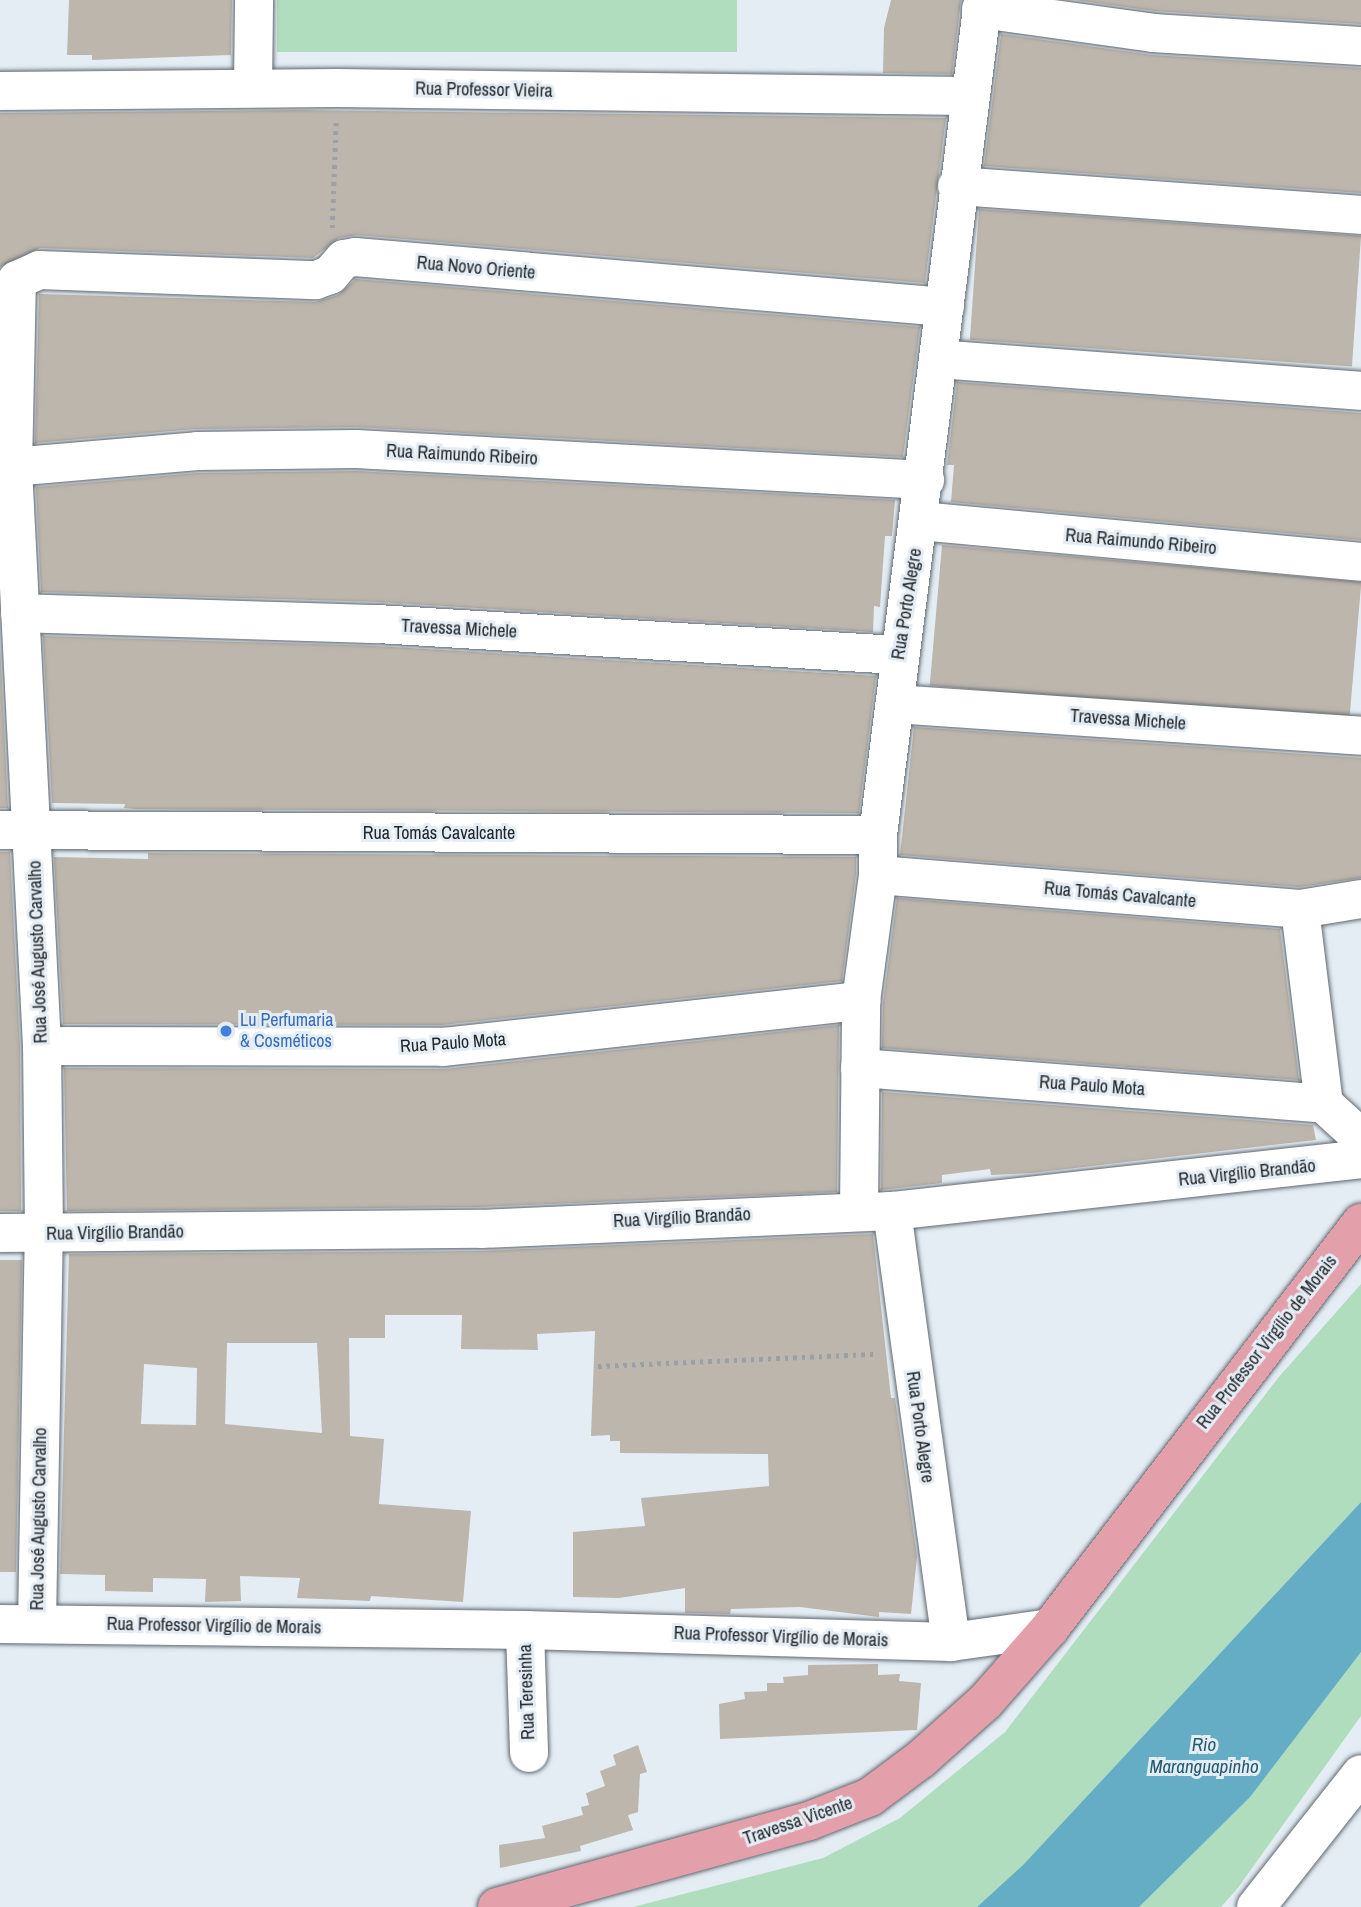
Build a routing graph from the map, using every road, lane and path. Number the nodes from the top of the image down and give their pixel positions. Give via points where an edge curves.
1 (254, 0) edge
2 (982, 4) edge
3 (1361, 46) edge
4 (253, 88) junction
5 (337, 88) junction
6 (0, 91) edge
7 (967, 96) junction
8 (957, 186) junction
9 (1361, 215) edge
10 (330, 275) junction
11 (18, 281) joint
12 (945, 307) junction
13 (938, 359) junction
14 (1361, 391) edge
15 (6, 468) edge
16 (925, 480) junction
17 (920, 521) junction
18 (1361, 562) edge
19 (20, 613) junction
20 (898, 655) junction
21 (895, 704) junction
22 (1361, 736) edge
23 (17, 831) edge
24 (878, 835) junction
25 (878, 876) junction
26 (1361, 898) edge
27 (1300, 909) junction
28 (861, 1001) junction
29 (42, 1046) junction
30 (860, 1068) junction
31 (1324, 1104) junction
32 (1361, 1138) edge
33 (1361, 1159) edge
34 (876, 1210) junction
35 (1361, 1223) edge
36 (0, 1233) edge
37 (44, 1233) junction
38 (909, 1352) junction
39 (598, 1366) dead end
40 (19, 1624) edge
41 (1050, 1628) junction
42 (525, 1630) junction
43 (951, 1642) junction
44 (529, 1753) dead end
45 (1361, 1774) edge
46 (512, 1903) edge
47 (1256, 1907) edge

1 - 4 street
2 - 3 street via 1153,33
2 - 7 street, Rua Porto Alegre
4 - 5 street, Rua Professor Vieira
4 - 6 street, Rua Professor Vieira
5 - 7 street, Rua Professor Vieira
5 - 10 path
7 - 8 street, Rua Porto Alegre
8 - 9 street
8 - 12 street, Rua Porto Alegre
10 - 11 street, Rua Novo Oriente via 316,279 39,270
10 - 12 street, Rua Novo Oriente via 344,259 355,257
11 - 15 street, Rua José Augusto Carvalho
12 - 13 street, Rua Porto Alegre
13 - 14 street
13 - 16 street, Rua Porto Alegre
15 - 16 street, Rua Raimundo Ribeiro via 197,451 356,449
15 - 19 street, Rua José Augusto Carvalho
16 - 17 street, Rua Porto Alegre
17 - 18 street, Rua Raimundo Ribeiro
17 - 20 street, Rua Porto Alegre
19 - 20 street, Travessa Michele via 377,624
19 - 23 street, Rua José Augusto Carvalho
20 - 21 street, Rua Porto Alegre
21 - 22 street, Travessa Michele
21 - 24 street, Rua Porto Alegre
23 - 24 street, Rua Tomás Cavalcante
23 - 29 street, Rua José Augusto Carvalho
24 - 25 street, Rua Porto Alegre
25 - 27 street, Rua Tomás Cavalcante
25 - 28 street, Rua Porto Alegre
26 - 27 street, Rua Tomás Cavalcante
27 - 31 street
28 - 29 street, Rua Paulo Mota via 443,1047
28 - 30 street, Rua Porto Alegre
29 - 37 street, Rua José Augusto Carvalho
30 - 31 street, Rua Paulo Mota
30 - 34 street, Rua Porto Alegre
31 - 32 street
33 - 34 street, Rua Virgílio Brandão
34 - 37 street, Rua Virgílio Brandão via 481,1229
34 - 38 street, Rua Porto Alegre
35 - 41 main road, Rua Professor Virgílio de Morais
36 - 37 street, Rua Virgílio Brandão
37 - 40 street, Rua José Augusto Carvalho
38 - 39 path
38 - 43 street, Rua Porto Alegre
40 - 42 street, Rua Professor Virgílio de Morais
41 - 43 street, Rua Professor Virgílio de Morais
41 - 46 main road, Travessa Vicente via 985,1702 870,1797 796,1825
42 - 43 street, Rua Professor Virgílio de Morais
42 - 44 street, Rua Teresinha
45 - 47 street

